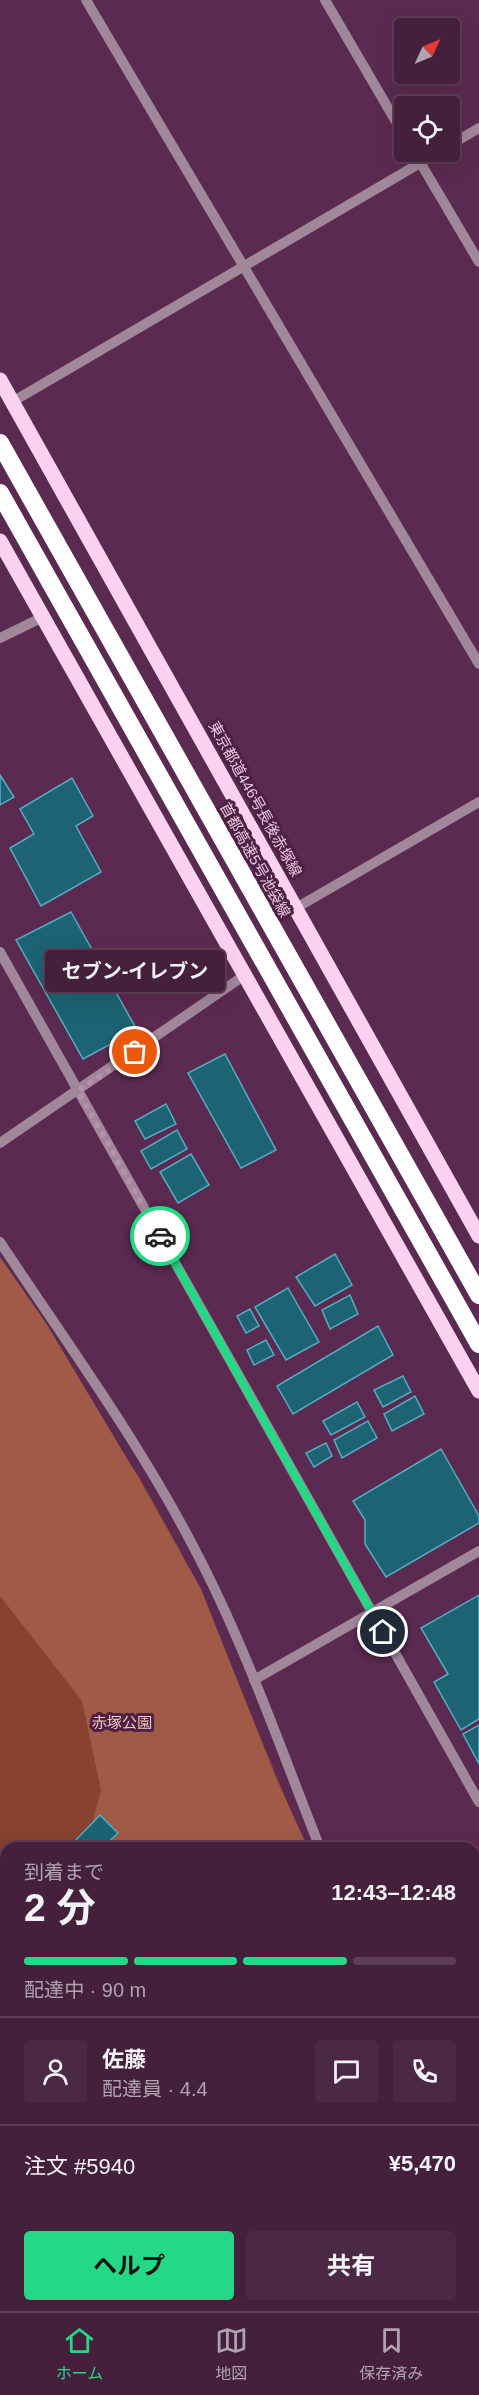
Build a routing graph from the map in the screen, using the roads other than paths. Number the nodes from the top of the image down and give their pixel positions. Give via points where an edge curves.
1 (86, 0) edge
2 (325, 0) edge
3 (394, 118) edge
4 (479, 128) edge
5 (460, 139) edge
6 (420, 163) joint
7 (479, 262) edge
8 (244, 266) junction
9 (0, 380) edge
10 (12, 402) junction
11 (0, 443) edge
12 (0, 493) edge
13 (0, 541) edge
14 (43, 617) junction
15 (0, 638) edge
16 (479, 664) edge
17 (479, 802) edge
18 (296, 908) junction
19 (0, 952) edge
20 (245, 975) junction
21 (78, 1091) junction
22 (0, 1143) edge
23 (479, 1236) edge
24 (0, 1242) edge
25 (479, 1295) edge
26 (479, 1344) edge
27 (479, 1391) edge
28 (479, 1551) edge
29 (372, 1613) junction
30 (254, 1680) junction
31 (479, 1803) edge
32 (318, 1842) edge

1 - 8 street
2 - 3 street
4 - 5 street
6 - 7 street
6 - 8 street
8 - 10 street
8 - 16 street
9 - 10 main road, 東京都道446号長後赤塚線
10 - 18 main road, 東京都道446号長後赤塚線
11 - 25 highway, 首都高速5号池袋線
12 - 26 highway
13 - 14 main road
14 - 15 street
14 - 20 main road
17 - 18 street
18 - 23 main road, 東京都道446号長後赤塚線
19 - 21 street
20 - 21 street
20 - 27 main road
21 - 22 street
21 - 29 street
24 - 30 street via 154,1475 194,1546
28 - 29 street
29 - 30 street
29 - 31 street
30 - 32 street

